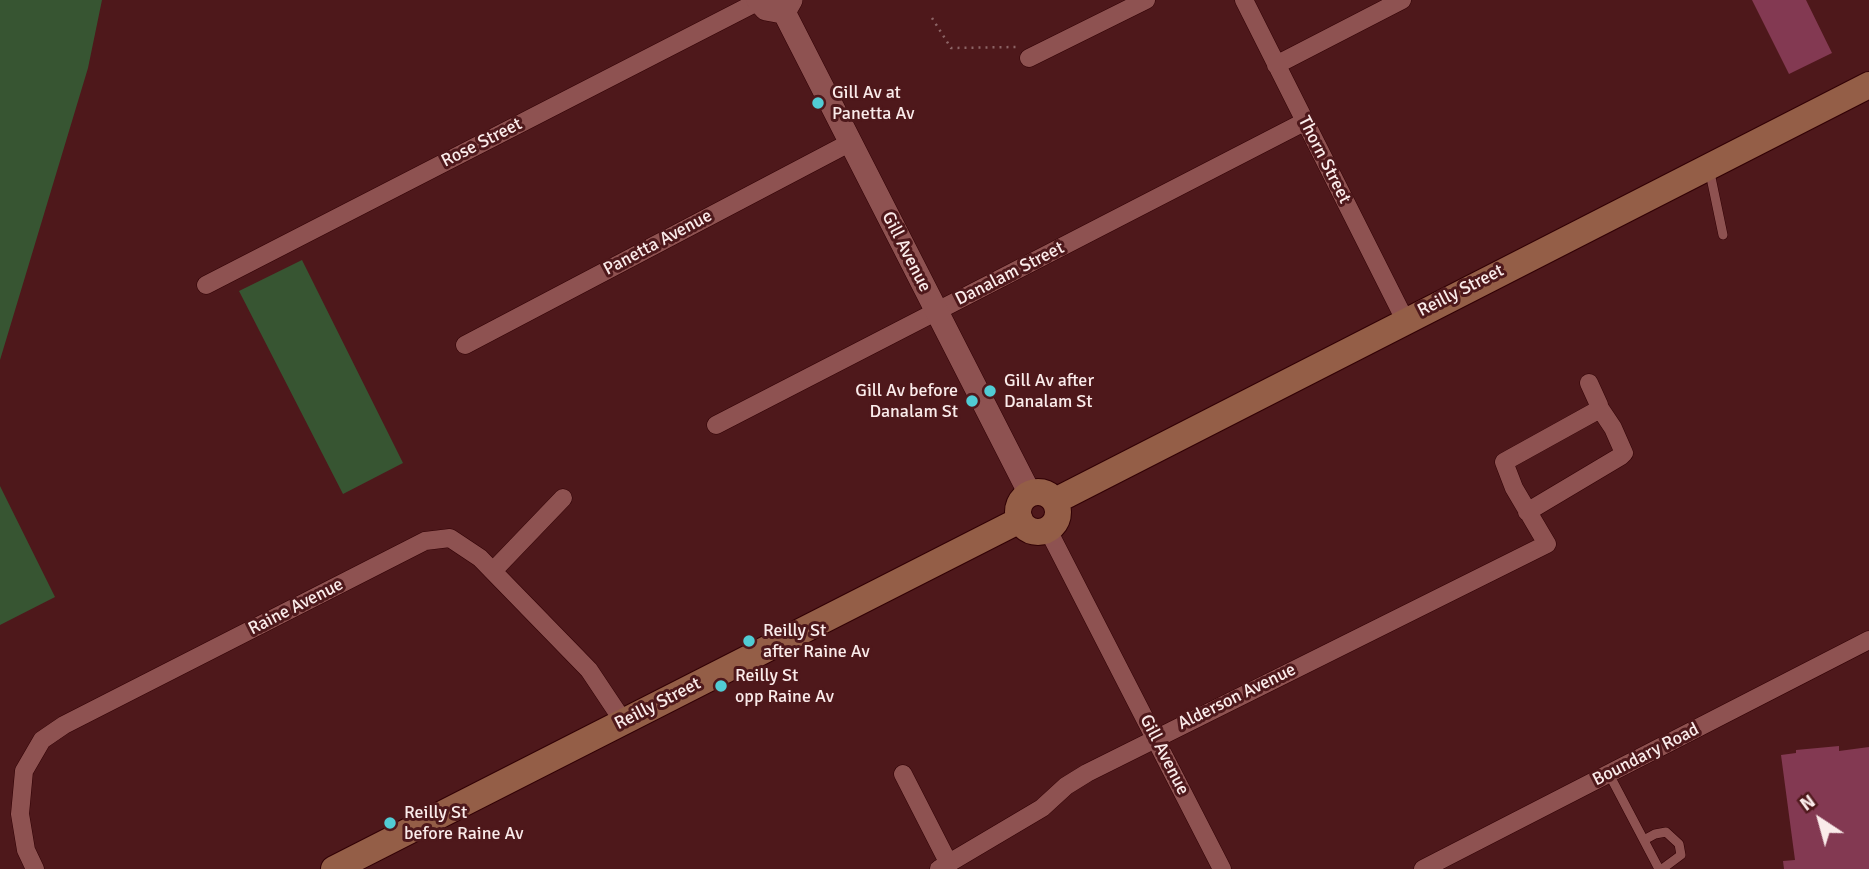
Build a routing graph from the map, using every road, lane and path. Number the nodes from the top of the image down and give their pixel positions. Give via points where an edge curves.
1 (1146, 0) edge
2 (1244, 0) edge
3 (1402, 0) edge
4 (759, 1) edge
5 (787, 5) edge
6 (932, 18) dead end
7 (1051, 47) junction
8 (1029, 58) dead end
9 (1276, 65) junction
10 (1869, 85) edge
11 (1304, 122) junction
12 (851, 142) junction
13 (1708, 166) junction
14 (1723, 235) dead end
15 (206, 285) dead end
16 (937, 312) junction
17 (1405, 320) junction
18 (466, 345) dead end
19 (1589, 383) dead end
20 (1599, 407) junction
21 (716, 425) dead end
22 (1030, 494) junction
23 (563, 498) dead end
24 (1055, 501) junction
25 (1527, 512) junction
26 (1020, 520) junction
27 (1048, 530) junction
28 (493, 571) junction
29 (1869, 640) edge
30 (623, 721) junction
31 (1155, 737) junction
32 (903, 774) dead end
33 (1609, 774) junction
34 (1644, 840) junction
35 (944, 866) edge
36 (35, 869) edge
37 (334, 869) edge
38 (1222, 869) edge
39 (1423, 869) edge
40 (1661, 869) edge

1 - 7 street
2 - 9 street, Thorn Street
3 - 9 street
4 - 5 street, Rose Street via 771,11
4 - 15 street, Rose Street
5 - 12 street, Gill Avenue
6 - 7 path via 951,48
7 - 8 street
9 - 11 street, Thorn Street
10 - 13 main road, Reilly Street
11 - 16 street, Danalam Street
11 - 17 street, Thorn Street
12 - 16 street, Gill Avenue
12 - 18 street, Panetta Avenue
13 - 14 lane
13 - 17 main road, Reilly Street
16 - 21 street, Danalam Street
16 - 22 street, Gill Avenue
17 - 24 main road, Reilly Street
19 - 20 street
20 - 25 street via 1504,462
20 - 25 street via 1613,428 1621,456
22 - 24 main road via 1041,492
22 - 26 main road via 1018,508
23 - 28 street
24 - 27 main road via 1056,520
25 - 31 street, Alderson Avenue via 1547,544
26 - 27 main road via 1035,532
26 - 30 main road, Reilly Street
27 - 31 street, Gill Avenue
28 - 30 street, Raine Avenue via 589,670
28 - 36 street, Raine Avenue via 450,538 425,541 64,725 42,740 24,771 20,814 26,850
29 - 33 street, Boundary Road via 1750,708
30 - 37 main road, Reilly Street
31 - 35 street, Alderson Avenue via 1087,773 1042,808
31 - 38 street, Gill Avenue
32 - 35 street
33 - 34 lane
33 - 39 street, Boundary Road
34 - 40 lane
34 - 40 lane via 1666,832 1679,844 1681,855

